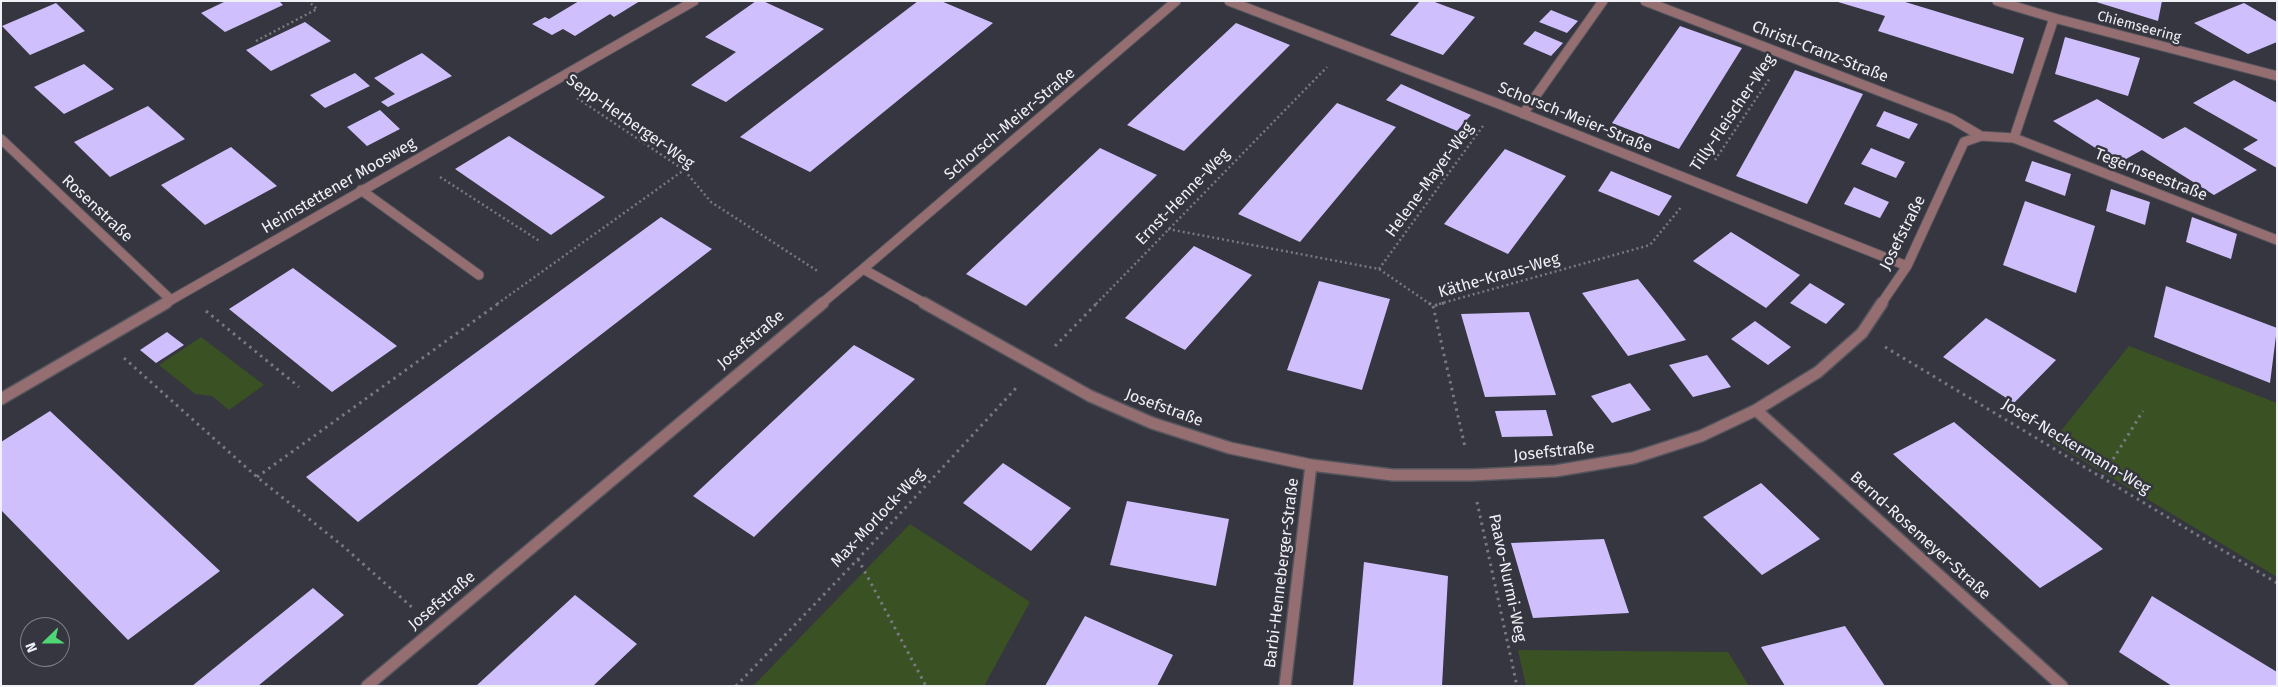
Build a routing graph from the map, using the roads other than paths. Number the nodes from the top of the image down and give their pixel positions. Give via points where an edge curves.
1 (694, 1) edge
2 (1176, 1) edge
3 (1229, 1) edge
4 (1604, 1) edge
5 (1645, 1) edge
6 (1997, 1) edge
7 (2054, 18) junction
8 (2277, 76) edge
9 (1523, 114) junction
10 (1981, 136) junction
11 (2014, 138) junction
12 (1, 139) edge
13 (361, 190) junction
14 (2277, 240) edge
15 (1908, 266) junction
16 (863, 269) junction
17 (479, 275) dead end
18 (171, 300) junction
19 (1, 399) edge
20 (1756, 410) junction
21 (1311, 465) junction
22 (367, 686) edge
23 (1285, 686) edge
24 (2062, 686) edge

1 - 13 street, Heimstettener Moosweg
2 - 16 street, Schorsch-Meier-Straße
3 - 9 street, Schorsch-Meier-Straße
4 - 9 street
5 - 10 street, Christl-Cranz-Straße via 1952,119
6 - 7 street, Chiemseering
7 - 8 street, Chiemseering
7 - 11 street
9 - 15 street, Schorsch-Meier-Straße
10 - 11 street, Tegernseestraße
10 - 15 street, Josefstraße via 1964,142
11 - 14 street, Tegernseestraße
12 - 18 street, Rosenstraße
13 - 17 street
13 - 18 street, Heimstettener Moosweg
15 - 20 street, Josefstraße via 1862,333 1818,372
16 - 21 street, Josefstraße via 1090,396 1152,423 1230,448
16 - 22 street, Josefstraße
18 - 19 street, Heimstettener Moosweg
20 - 21 street, Josefstraße via 1701,436 1633,458 1555,471 1394,475
20 - 24 street, Bernd-Rosemeyer-Straße
21 - 23 street, Barbi-Henneberger-Straße

